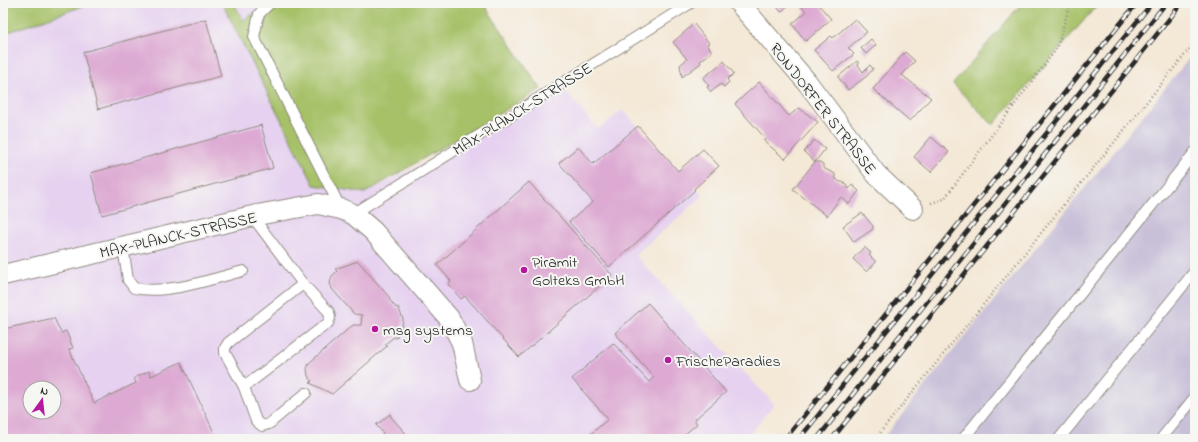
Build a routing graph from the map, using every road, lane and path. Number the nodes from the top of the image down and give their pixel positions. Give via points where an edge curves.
1 (270, 3) edge
2 (691, 3) edge
3 (739, 3) edge
4 (1070, 3) edge
5 (1195, 42) edge
6 (1195, 152) edge
7 (913, 209) joint
8 (347, 211) junction
9 (252, 216) junction
10 (123, 247) junction
11 (1195, 270) edge
12 (243, 271) dead end
13 (3, 275) edge
14 (304, 284) junction
15 (470, 380) dead end
16 (244, 388) junction
17 (306, 393) dead end
18 (1195, 397) edge
19 (875, 439) edge
20 (963, 439) edge
21 (1059, 439) edge
22 (1161, 439) edge

1 - 8 lane via 259,14 254,37
2 - 8 lane, MAX-PLANCK-STRASSE
3 - 7 street, RONDORFER STRASSE via 807,82 876,174
4 - 7 path via 1057,48 944,199
5 - 19 path
6 - 20 lane
8 - 9 street, MAX-PLANCK-STRASSE via 318,204
8 - 15 street via 373,231 449,318 462,343
9 - 10 street, MAX-PLANCK-STRASSE
9 - 14 lane
10 - 12 lane via 128,280 134,288 147,291
10 - 13 street, MAX-PLANCK-STRASSE
11 - 21 lane
14 - 16 lane via 225,348 225,353
14 - 16 lane via 329,312 328,323
16 - 17 lane via 256,421 262,426 269,424
18 - 22 lane

